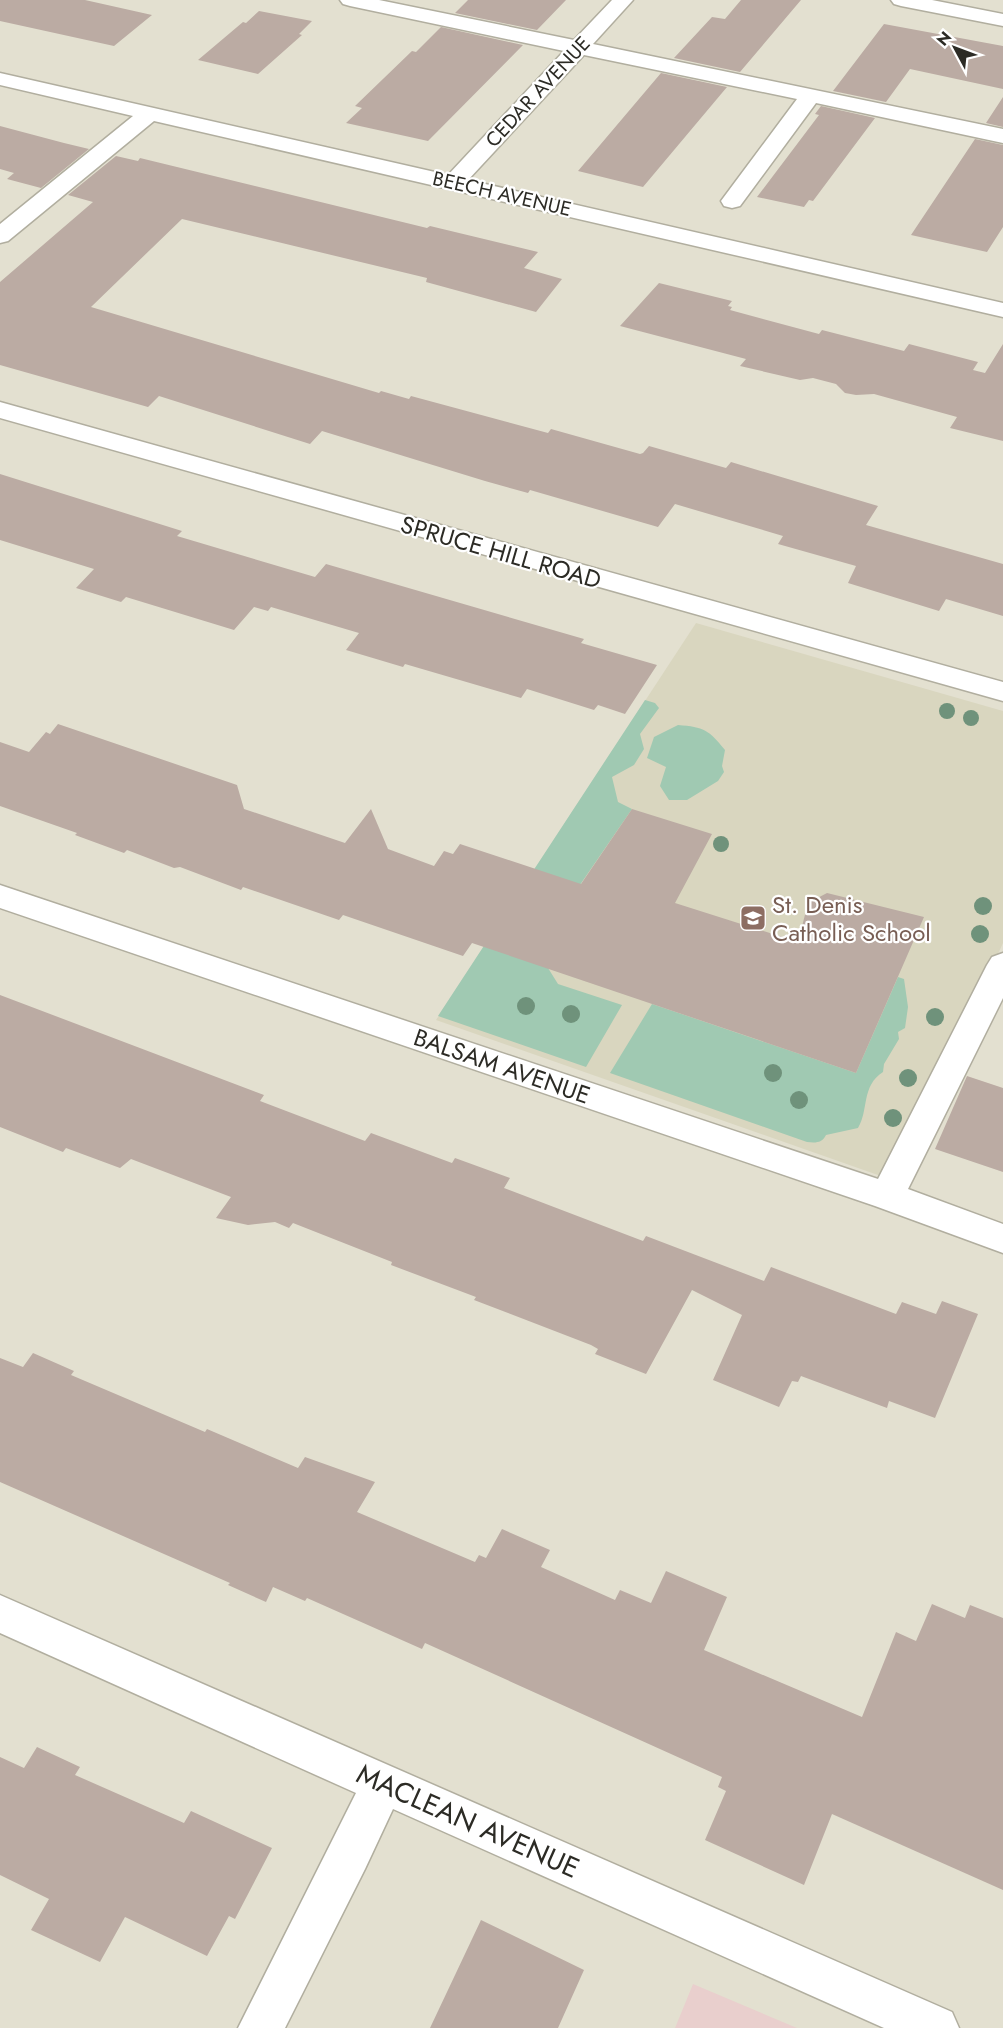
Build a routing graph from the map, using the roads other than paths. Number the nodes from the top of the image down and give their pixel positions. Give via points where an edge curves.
1 (350, 0) edge
2 (623, 0) edge
3 (901, 0) edge
4 (1003, 20) edge
5 (580, 49) junction
6 (0, 79) edge
7 (811, 95) junction
8 (150, 113) junction
9 (1003, 136) edge
10 (453, 183) junction
11 (732, 201) dead end
12 (1, 233) edge
13 (1003, 310) edge
14 (0, 410) edge
15 (1003, 692) edge
16 (0, 896) edge
17 (1003, 965) edge
18 (887, 1196) junction
19 (1003, 1239) edge
20 (0, 1614) edge
21 (383, 1783) junction
22 (261, 2028) edge
23 (936, 2028) edge

1 - 5 street
2 - 5 street, CEDAR AVENUE
3 - 4 street
5 - 7 street
5 - 10 street, CEDAR AVENUE
6 - 8 street, BEECH AVENUE
7 - 9 street
7 - 11 street
8 - 10 street, BEECH AVENUE
8 - 12 street
10 - 13 street, BEECH AVENUE
14 - 15 street, SPRUCE HILL ROAD
16 - 18 street, BALSAM AVENUE
17 - 18 street
18 - 19 street, BALSAM AVENUE
20 - 21 street, MACLEAN AVENUE
21 - 22 street
21 - 23 street, MACLEAN AVENUE

